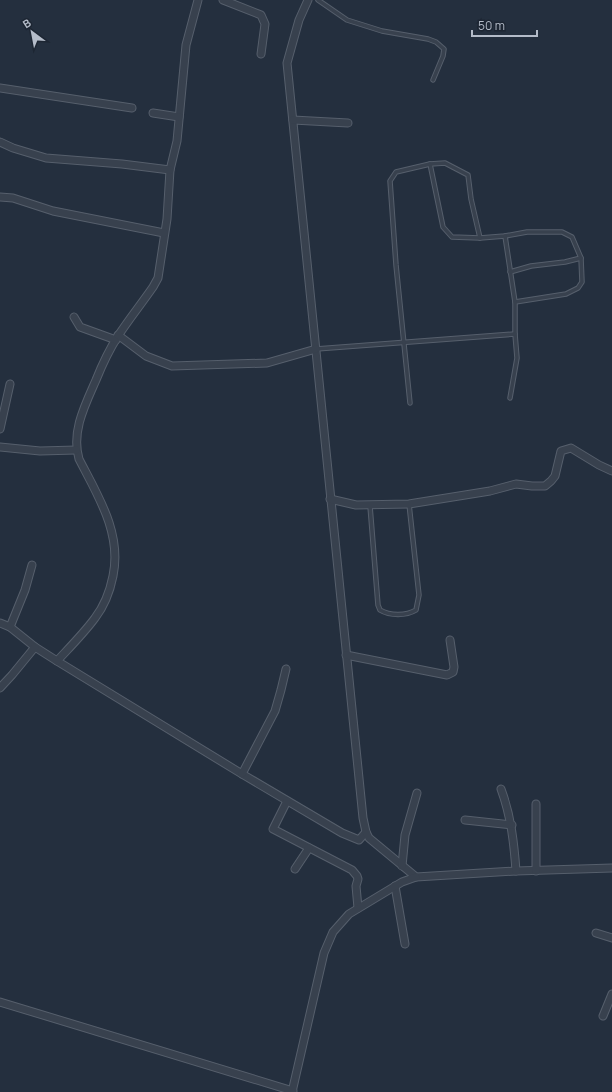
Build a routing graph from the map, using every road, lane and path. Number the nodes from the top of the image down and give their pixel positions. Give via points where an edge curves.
1 (198, 0) edge
2 (223, 0) edge
3 (308, 0) edge
4 (318, 0) edge
5 (261, 54) dead end
6 (433, 80) dead end
7 (0, 88) edge
8 (132, 108) dead end
9 (152, 113) dead end
10 (178, 117) junction
11 (293, 120) junction
12 (348, 124) dead end
13 (0, 142) edge
14 (430, 164) junction
15 (170, 170) junction
16 (393, 183) dead end
17 (390, 188) junction
18 (0, 197) edge
19 (164, 232) junction
20 (505, 236) junction
21 (480, 238) junction
22 (581, 258) junction
23 (510, 272) junction
24 (515, 302) junction
25 (74, 317) dead end
26 (515, 334) junction
27 (117, 338) junction
28 (404, 342) junction
29 (316, 349) junction
30 (10, 384) dead end
31 (510, 398) dead end
32 (410, 403) dead end
33 (0, 428) edge
34 (0, 447) edge
35 (76, 450) junction
36 (612, 471) edge
37 (330, 499) junction
38 (409, 504) junction
39 (370, 506) junction
40 (32, 565) dead end
41 (0, 623) edge
42 (10, 628) junction
43 (450, 640) dead end
44 (35, 647) junction
45 (346, 655) junction
46 (57, 661) junction
47 (286, 669) dead end
48 (0, 688) edge
49 (242, 774) junction
50 (502, 789) dead end
51 (417, 794) dead end
52 (287, 800) junction
53 (536, 804) dead end
54 (465, 820) dead end
55 (512, 825) junction
56 (366, 832) junction
57 (309, 848) junction
58 (402, 866) junction
59 (612, 868) edge
60 (295, 869) dead end
61 (516, 871) junction
62 (536, 871) junction
63 (416, 877) junction
64 (395, 886) junction
65 (358, 908) junction
66 (596, 933) dead end
67 (612, 938) edge
68 (405, 944) dead end
69 (612, 994) edge
70 (0, 1002) edge
71 (603, 1016) dead end
72 (292, 1092) edge

1 - 10 street via 186,46
2 - 5 street via 261,15 265,24
3 - 11 street via 299,20 287,63
4 - 6 lane via 347,20 382,31 436,42 444,49
7 - 8 street
9 - 10 street
10 - 15 street via 177,141
11 - 12 street
11 - 29 street
13 - 15 street via 46,158
14 - 17 lane via 396,172 390,181
14 - 21 lane via 445,163 468,175
14 - 21 lane via 443,227 452,237
15 - 19 street
16 - 17 lane
17 - 28 lane
18 - 19 street via 13,198 54,211
19 - 27 street via 158,278
20 - 21 lane
20 - 22 lane via 527,232 562,232 572,237
20 - 23 lane
22 - 23 lane
22 - 24 lane via 582,282 578,288 566,294
23 - 24 lane
24 - 26 lane
25 - 27 street via 80,327
26 - 28 lane
26 - 31 lane via 517,358
27 - 29 street via 146,356 172,366 267,363
27 - 35 street via 85,402
28 - 29 lane
28 - 32 lane
29 - 37 street
30 - 33 street
34 - 35 street via 40,451
35 - 46 street via 107,514 116,557 110,590 105,602 96,617
36 - 38 street via 567,448 561,452 554,476 545,486 516,484 490,491
37 - 39 street
37 - 45 street
38 - 39 street
38 - 39 lane via 419,595 416,610 405,614 390,614 380,610 378,605
40 - 42 street
41 - 42 street
42 - 44 street
43 - 45 street via 454,667 453,672 447,675
44 - 46 street
44 - 48 street
45 - 56 street
46 - 49 street
47 - 49 street via 275,711
49 - 52 street
50 - 55 street
51 - 58 street via 405,835
52 - 56 street via 352,838 359,840
52 - 57 street via 273,829
53 - 62 street
54 - 55 street
55 - 61 street
56 - 58 street via 369,838
57 - 60 street
57 - 65 street via 352,870 357,876
58 - 63 street
59 - 62 street
61 - 62 street
61 - 63 street
63 - 64 street
64 - 65 street
64 - 68 street
65 - 72 street via 333,932 324,953
66 - 67 street
69 - 71 street
70 - 72 street

